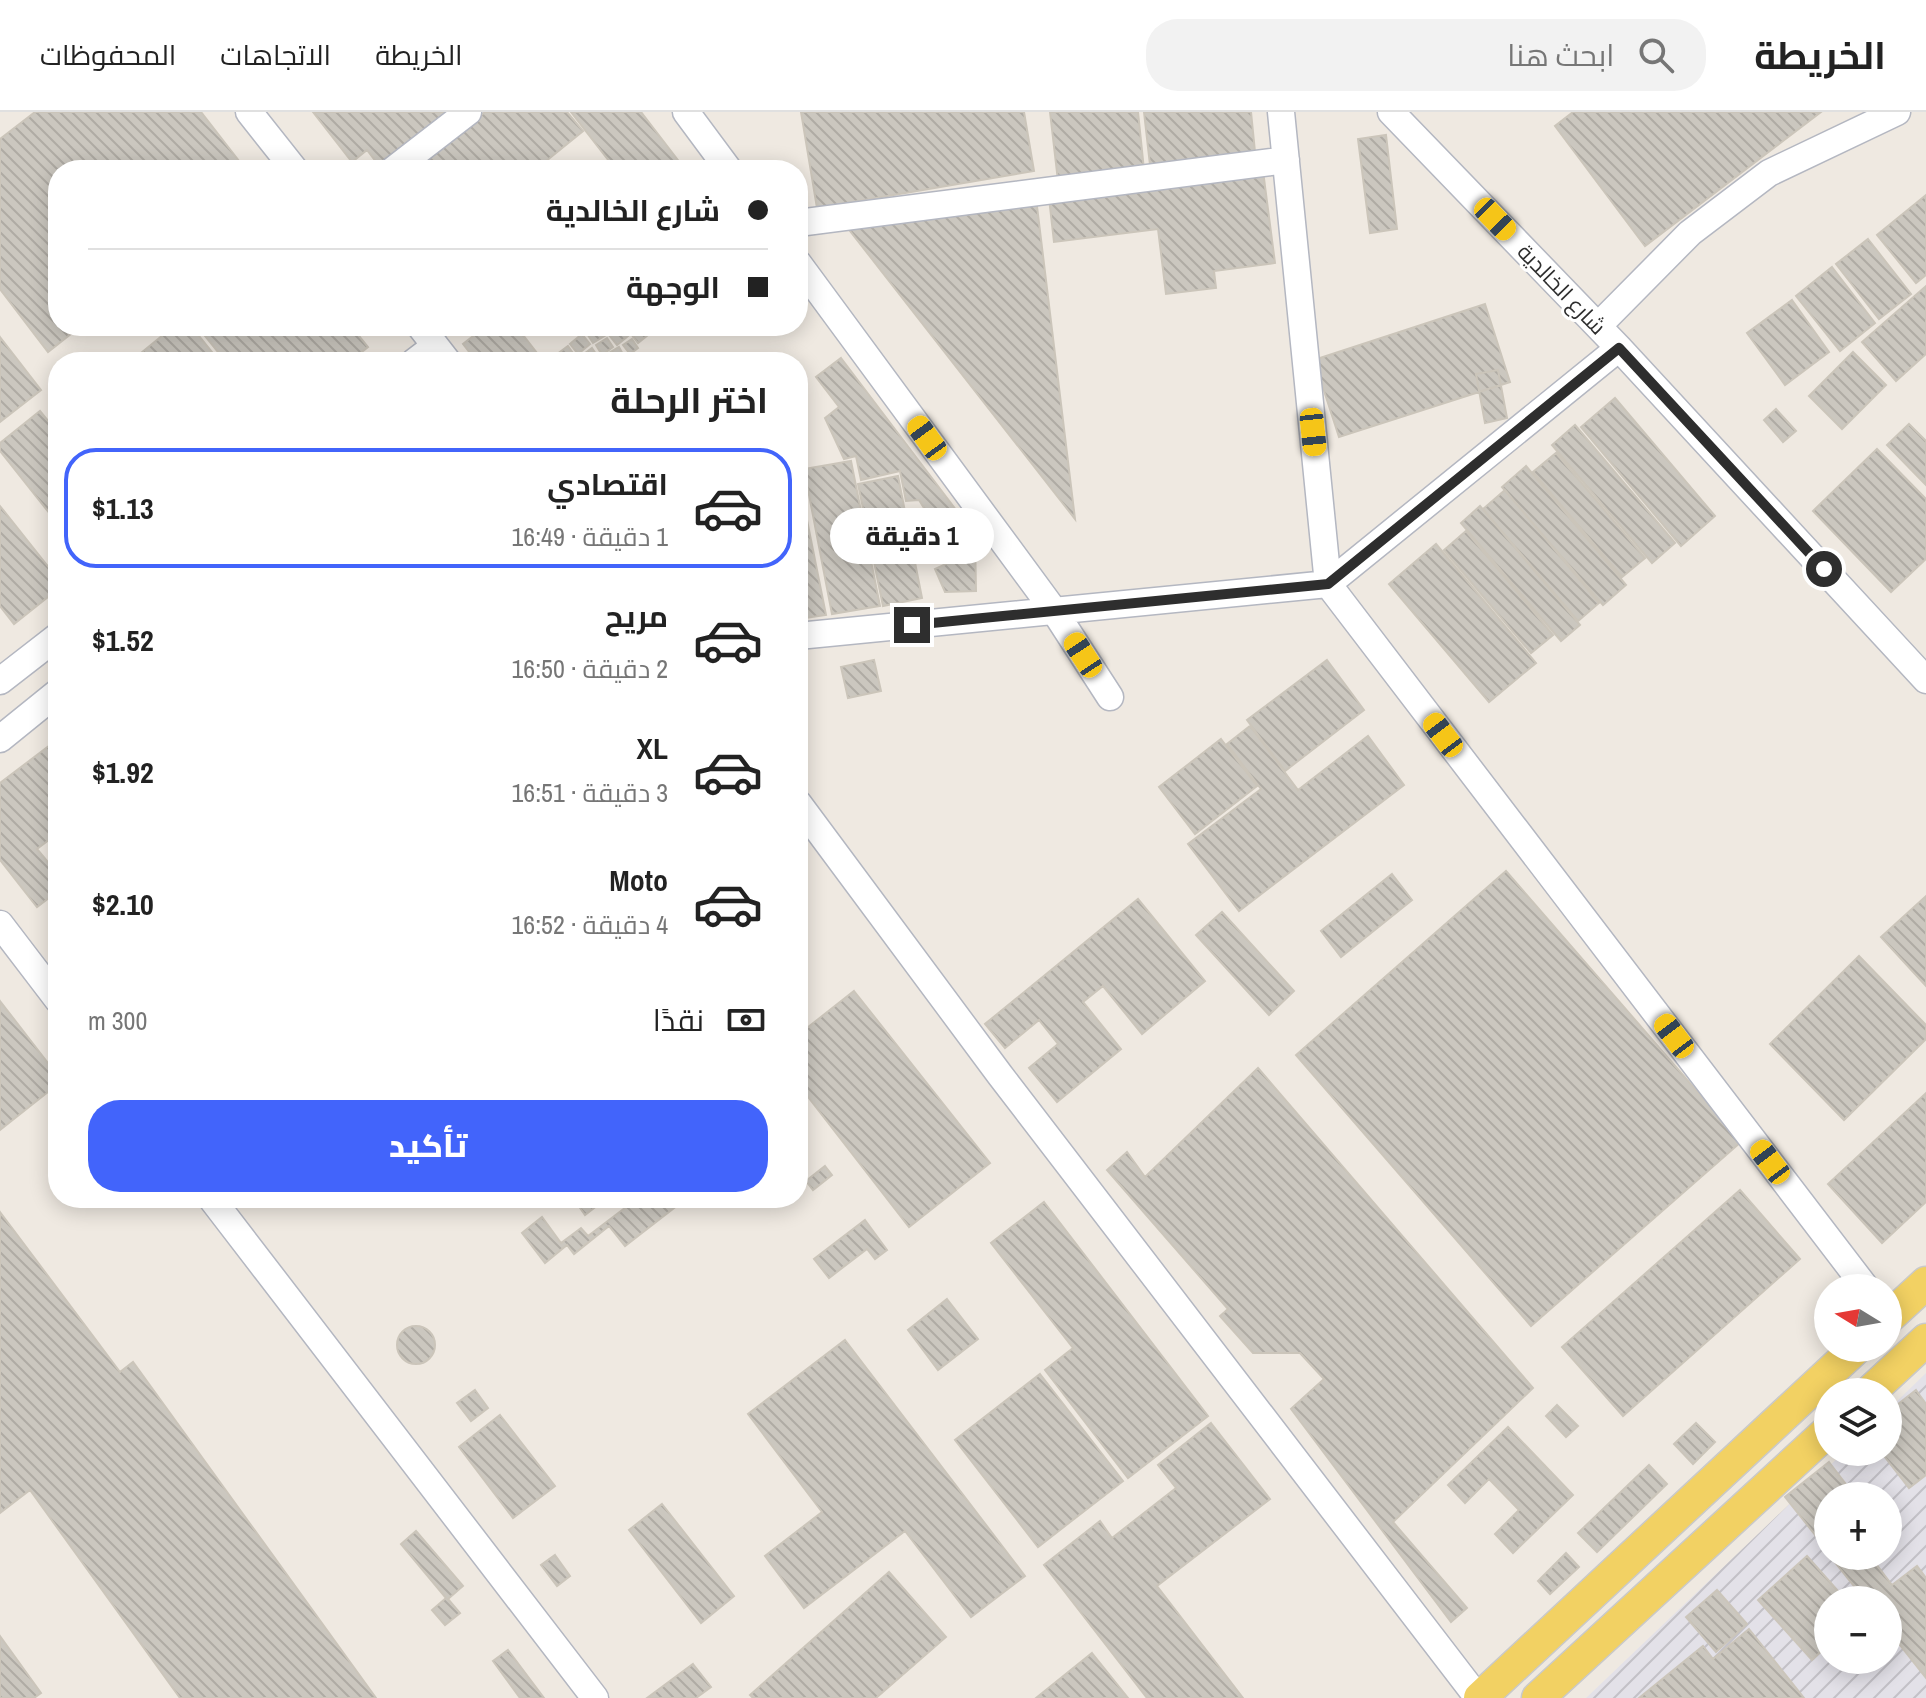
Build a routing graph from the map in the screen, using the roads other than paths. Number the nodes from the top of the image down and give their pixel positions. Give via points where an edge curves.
1 (249, 112) edge
2 (468, 112) edge
3 (686, 112) edge
4 (1281, 112) edge
5 (1391, 112) edge
6 (1897, 112) edge
7 (1866, 119) edge
8 (287, 160) edge
9 (406, 160) edge
10 (722, 160) edge
11 (1286, 160) junction
12 (808, 222) edge
13 (808, 277) edge
14 (1598, 326) junction
15 (1619, 348) junction
16 (1328, 584) junction
17 (1055, 612) junction
18 (808, 635) edge
19 (48, 644) edge
20 (1926, 680) edge
21 (0, 681) edge
22 (1110, 697) dead end
23 (48, 700) edge
24 (0, 739) edge
25 (808, 816) edge
26 (0, 924) edge
27 (48, 987) edge
28 (219, 1208) edge
29 (1855, 1274) edge
30 (1926, 1283) edge
31 (1902, 1304) edge
32 (1922, 1351) edge
33 (1841, 1362) edge
34 (1888, 1378) edge
35 (1814, 1444) edge
36 (595, 1698) edge
37 (1479, 1698) edge
38 (1538, 1698) edge

1 - 8 street
2 - 9 street
3 - 10 street
4 - 11 street
5 - 14 street, شارع الخالدية
6 - 7 street
7 - 14 street via 1769,173 1690,233
11 - 12 street
11 - 16 street
13 - 17 street
14 - 15 street, شارع الخالدية
15 - 16 street
15 - 20 street, شارع الخالدية
16 - 17 street
16 - 29 street
17 - 18 street
17 - 22 street
19 - 21 street
23 - 24 street
25 - 37 street
26 - 27 street
28 - 36 street
30 - 31 main road
32 - 34 main road
33 - 37 main road
35 - 38 main road

